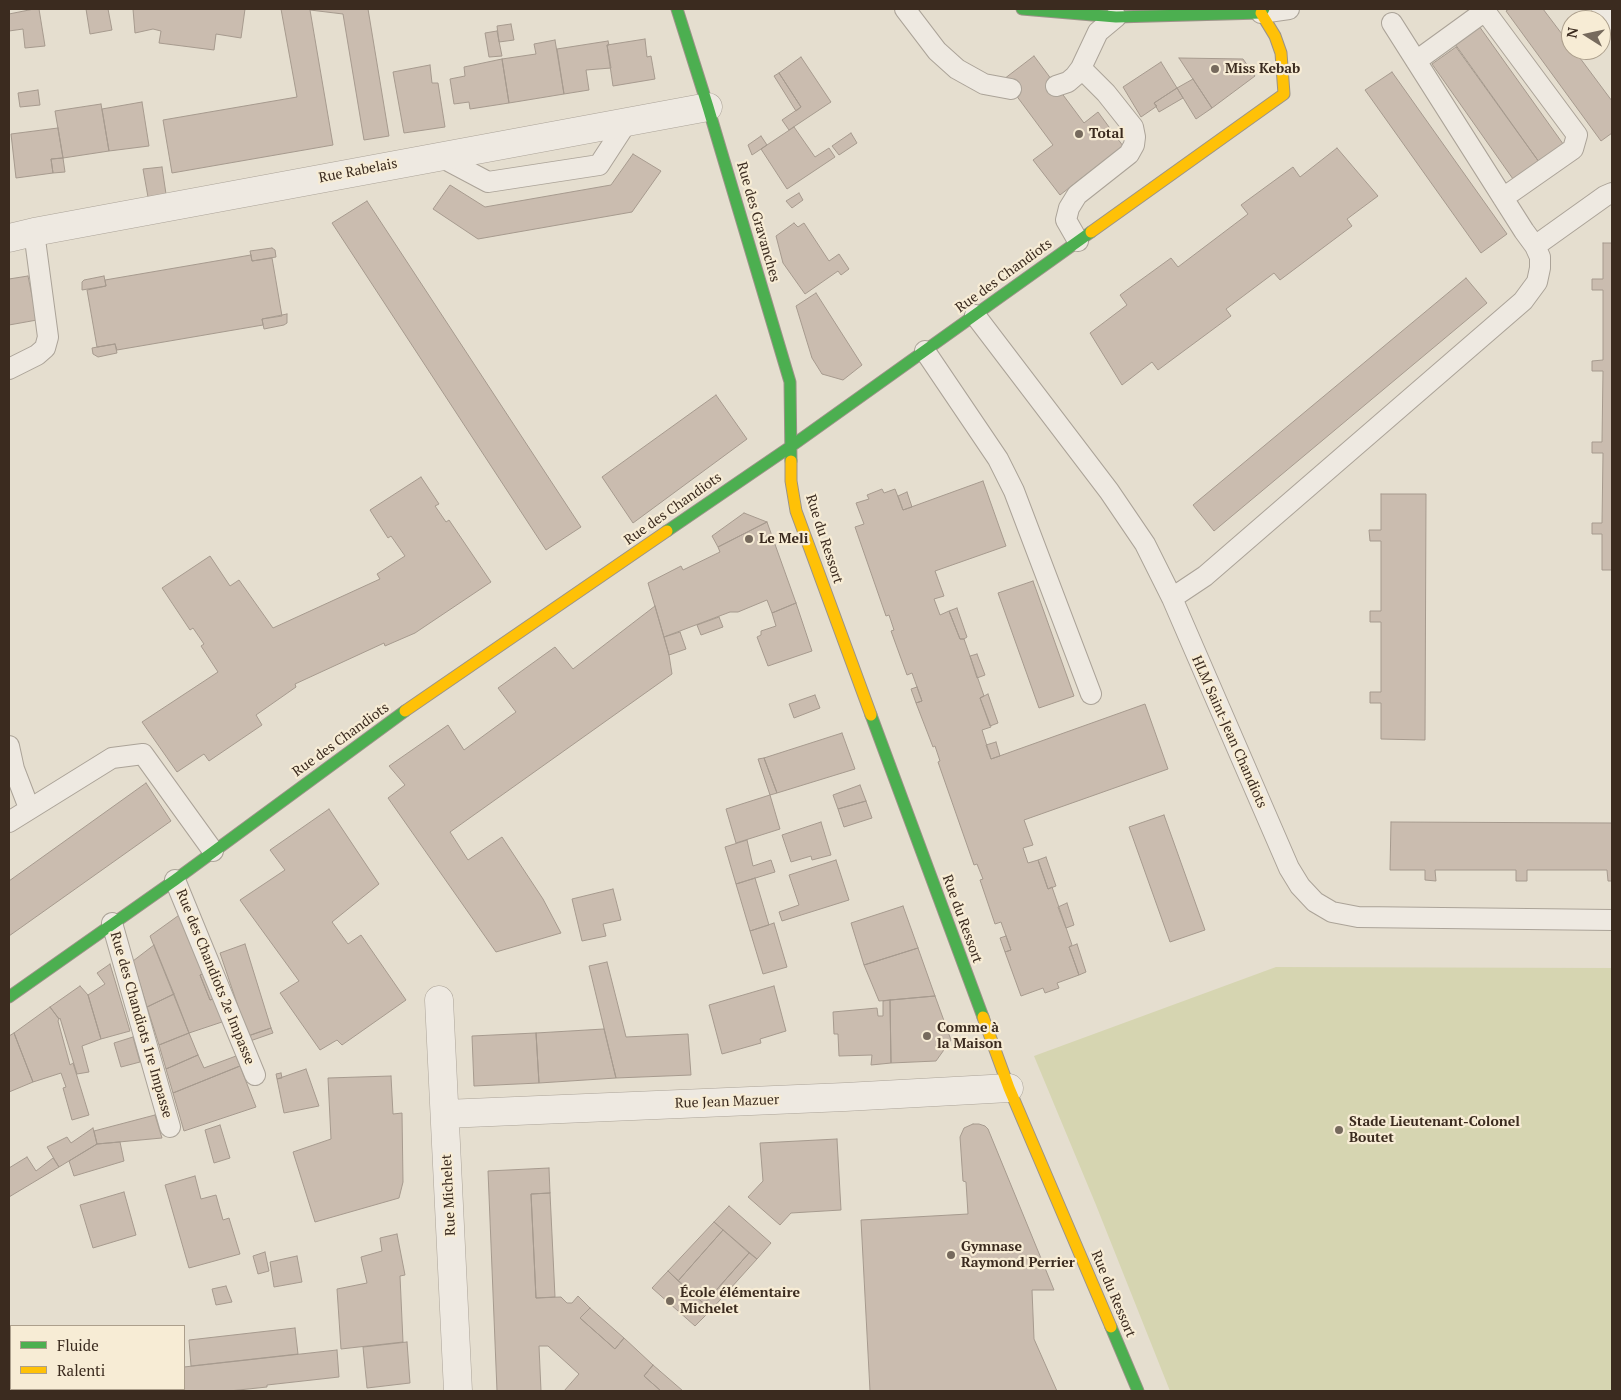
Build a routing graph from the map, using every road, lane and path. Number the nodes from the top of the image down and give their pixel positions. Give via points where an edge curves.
1 (677, 9) edge
2 (905, 9) edge
3 (1022, 9) edge
4 (1289, 9) edge
5 (1606, 9) edge
6 (1263, 11) edge
7 (1116, 16) junction
8 (1612, 19) edge
9 (1392, 23) dead end
10 (1416, 61) junction
11 (1081, 68) junction
12 (1056, 86) dead end
13 (1011, 89) dead end
14 (708, 107) junction
15 (627, 122) junction
16 (440, 156) junction
17 (1612, 193) edge
18 (1503, 198) junction
19 (22, 235) edge
20 (1078, 241) junction
21 (1535, 246) junction
22 (975, 315) junction
23 (925, 351) junction
24 (9, 370) edge
25 (790, 448) junction
26 (1172, 598) junction
27 (1091, 694) dead end
28 (9, 746) edge
29 (29, 808) junction
30 (9, 822) edge
31 (213, 851) junction
32 (175, 880) junction
33 (1612, 920) edge
34 (112, 923) junction
35 (9, 997) edge
36 (439, 1000) dead end
37 (255, 1075) dead end
38 (1009, 1088) junction
39 (445, 1114) junction
40 (170, 1127) dead end
41 (458, 1391) edge
42 (1138, 1391) edge

1 - 14 street, Rue des Gravanches
2 - 13 lane via 937,51 957,69 984,84
3 - 7 street
4 - 6 lane
5 - 8 street
6 - 7 street via 1191,16
6 - 20 street, Rue des Chandiots via 1281,53 1284,94
7 - 11 lane via 1098,32
9 - 10 lane
10 - 18 lane
10 - 18 lane via 1485,12 1578,135 1573,149
11 - 12 lane via 1068,82
11 - 20 lane via 1112,100 1132,127 1135,137 1130,154 1077,195 1069,208 1066,220
14 - 15 street, Rue Rabelais
14 - 25 street, Rue des Gravanches via 790,382
15 - 16 street, Rue Rabelais
15 - 16 lane via 599,165 488,182
16 - 19 street, Rue Rabelais
17 - 21 lane
18 - 21 lane
19 - 24 lane via 48,337 45,348
20 - 22 street, Rue des Chandiots
21 - 26 lane via 1540,257 1537,282 1523,301 1205,576
22 - 23 street, Rue des Chandiots
22 - 26 lane, HLM Saint-Jean Chandiots via 1109,491 1145,544
23 - 25 street, Rue des Chandiots
23 - 27 lane via 998,459 1014,490
25 - 31 street, Rue des Chandiots via 412,706
25 - 38 street, Rue du Ressort via 796,511
26 - 33 lane, HLM Saint-Jean Chandiots via 1289,868 1315,902 1332,912 1358,916
28 - 29 lane
29 - 30 lane
29 - 31 lane via 112,758 143,754
31 - 32 street, Rue des Chandiots
32 - 34 street, Rue des Chandiots
32 - 37 lane, Rue des Chandiots 2e Impasse
34 - 35 street, Rue des Chandiots
34 - 40 lane, Rue des Chandiots 1re Impasse
36 - 39 street, Rue Michelet
38 - 39 street, Rue Jean Mazuer
38 - 42 street, Rue du Ressort
39 - 41 street, Rue Michelet

